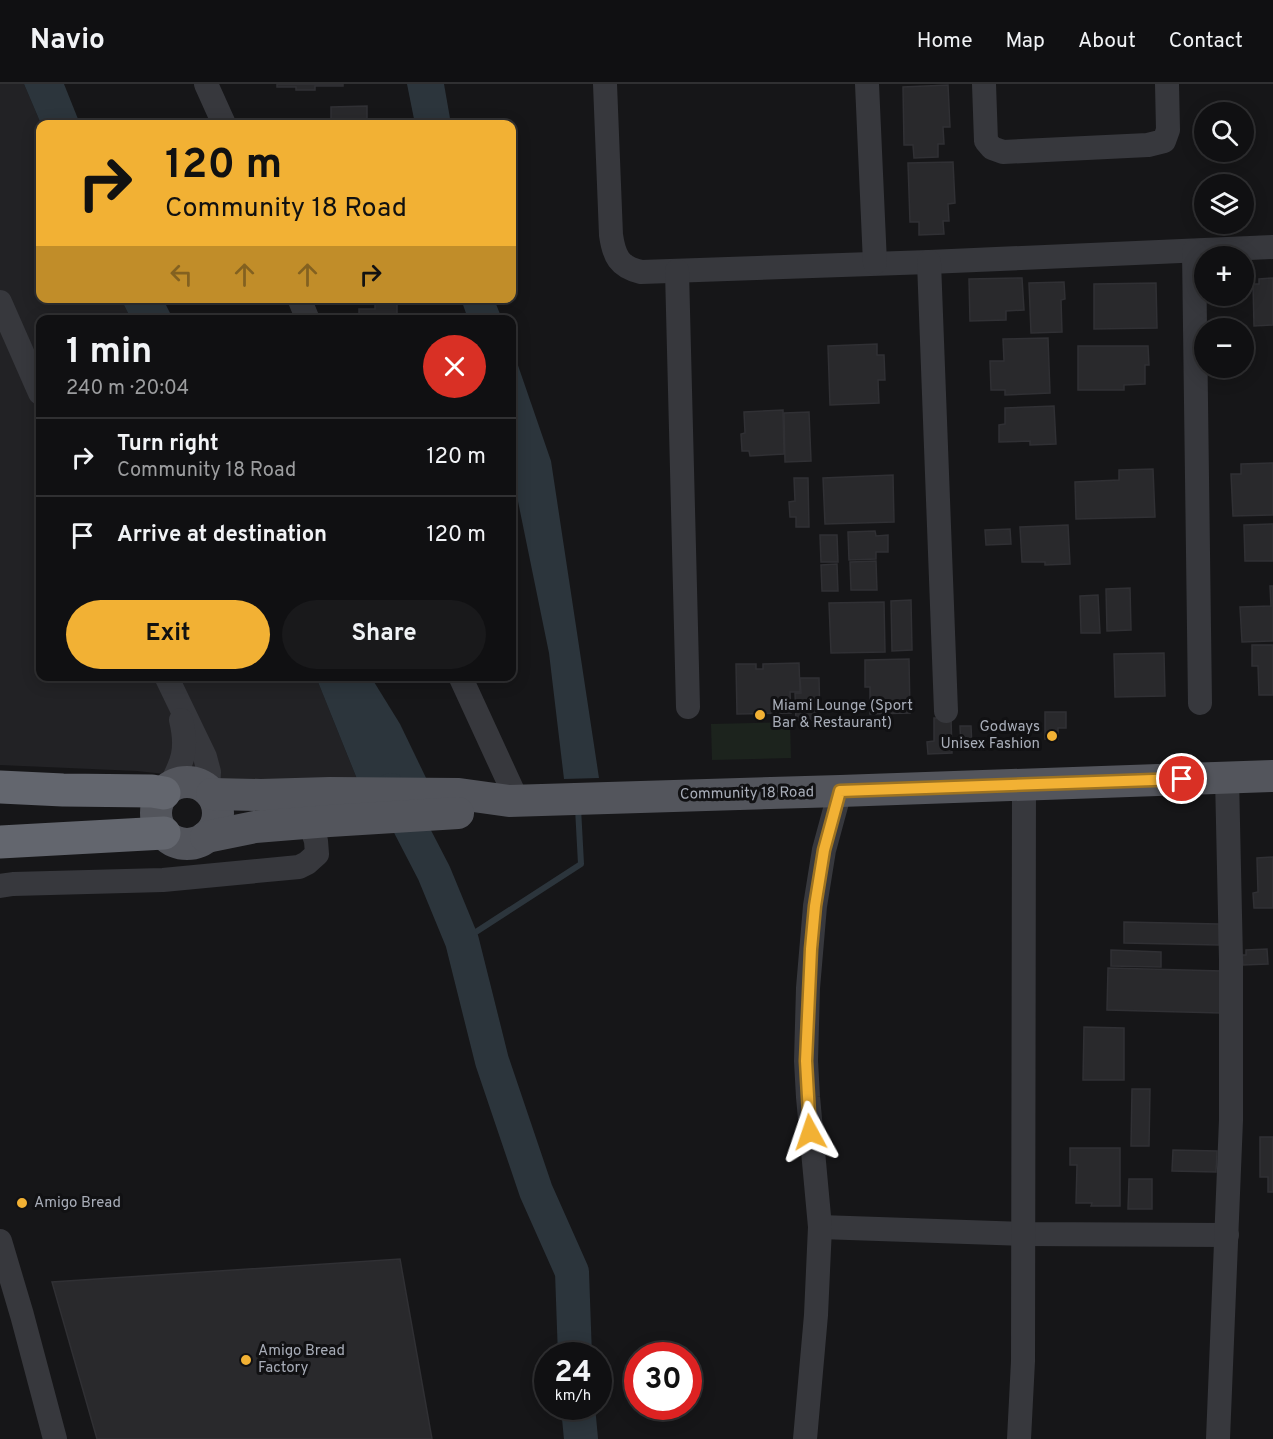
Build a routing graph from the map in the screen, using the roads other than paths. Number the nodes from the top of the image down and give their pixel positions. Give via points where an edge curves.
1 (206, 84) edge
2 (605, 84) edge
3 (867, 84) edge
4 (984, 84) edge
5 (1167, 84) edge
6 (222, 120) edge
7 (1273, 247) edge
8 (1254, 248) edge
9 (1194, 250) edge
10 (929, 262) junction
11 (875, 263) junction
12 (677, 271) junction
13 (0, 302) edge
14 (1195, 306) edge
15 (36, 384) edge
16 (168, 681) edge
17 (462, 681) edge
18 (177, 703) junction
19 (1200, 703) dead end
20 (688, 707) dead end
21 (946, 711) dead end
22 (1273, 776) edge
23 (1227, 777) junction
24 (1024, 785) junction
25 (0, 787) edge
26 (166, 791) junction
27 (210, 791) junction
28 (840, 791) junction
29 (513, 801) junction
30 (323, 812) junction
31 (164, 833) junction
32 (206, 837) junction
33 (0, 842) edge
34 (0, 886) edge
35 (820, 1227) junction
36 (1023, 1234) junction
37 (1227, 1235) junction
38 (0, 1241) edge
39 (55, 1439) edge
40 (805, 1439) edge
41 (1019, 1439) edge
42 (1218, 1439) edge

1 - 6 street
2 - 12 street via 613,248 623,265 632,270
3 - 11 street
4 - 5 street via 986,141 1003,152 1164,141 1168,130
7 - 8 street
9 - 10 street
10 - 11 street
10 - 21 street
11 - 12 street
12 - 20 street
13 - 15 street
14 - 19 street
16 - 18 street
17 - 29 street
18 - 26 street via 185,746 180,769
18 - 27 street via 205,758
22 - 23 main road, Community 18 Road
23 - 24 main road, Community 18 Road
23 - 37 street via 1232,1041
24 - 28 main road, Community 18 Road
24 - 36 street
25 - 26 highway
26 - 27 main road via 184,782
26 - 31 main road via 159,800 157,816
27 - 30 main road, Community 18 Road via 261,795
27 - 32 main road via 218,813 213,831
28 - 29 main road, Community 18 Road
28 - 35 street via 824,850 808,988 806,1061
29 - 30 main road, Community 18 Road
30 - 32 main road, Community 18 Road
30 - 34 street via 317,854 299,867 163,880
31 - 32 main road via 189,844
31 - 33 highway
35 - 36 street
35 - 40 street
36 - 37 street
36 - 41 street
37 - 42 street
38 - 39 street

